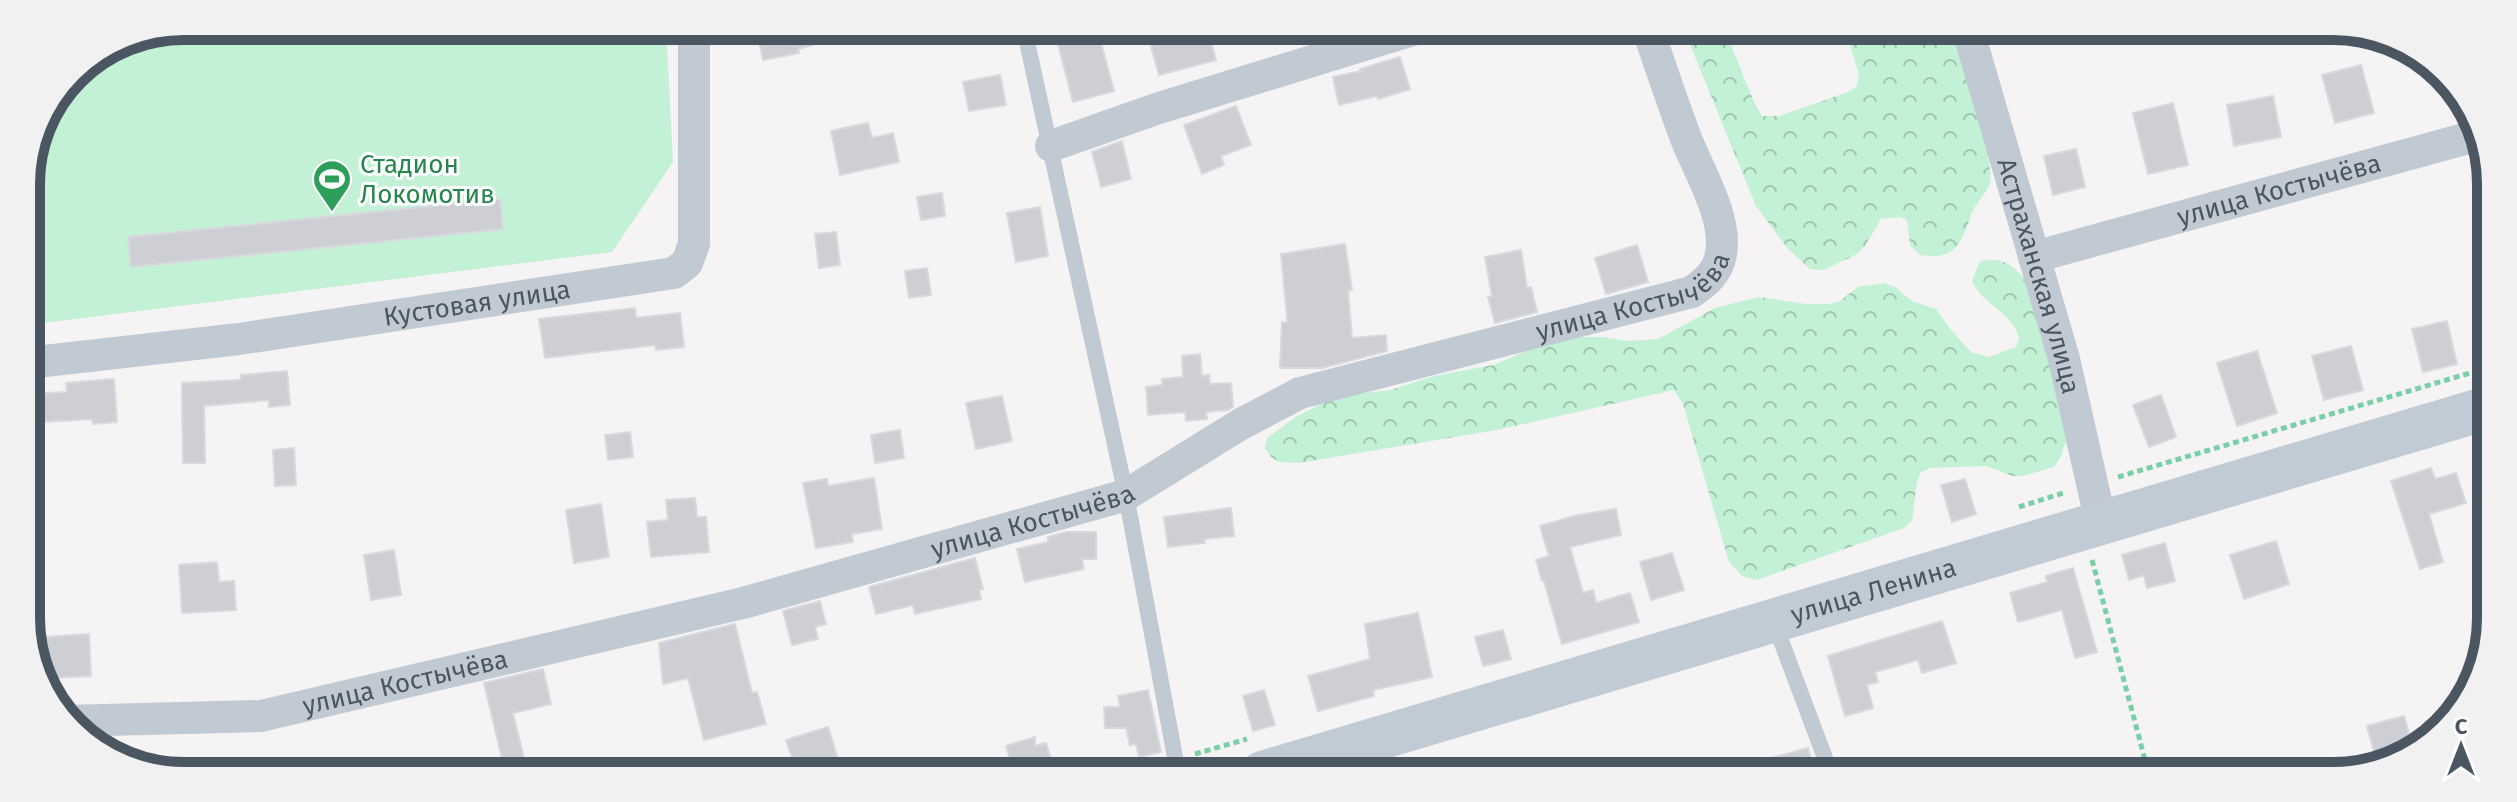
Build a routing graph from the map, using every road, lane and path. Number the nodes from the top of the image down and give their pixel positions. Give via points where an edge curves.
1 (694, 40) edge
2 (1027, 40) edge
3 (1380, 40) edge
4 (1652, 40) edge
5 (1971, 40) edge
6 (2469, 138) edge
7 (1051, 146) junction
8 (2034, 257) junction
9 (40, 362) edge
10 (2477, 411) edge
11 (1126, 495) junction
12 (2093, 526) junction
13 (1773, 621) junction
14 (83, 721) edge
15 (1176, 762) edge
16 (1299, 762) edge
17 (1826, 762) edge
18 (2146, 762) edge

1 - 9 street, Кустовая улица via 694,244 687,263 674,273 239,339
2 - 7 lane
3 - 7 street
4 - 11 street, улица Костычёва via 1722,227 1722,253 1708,281 1692,292 1300,393
5 - 8 street, Астраханская улица
6 - 8 street, улица Костычёва
7 - 11 lane
8 - 12 street, Астраханская улица via 2064,359
10 - 12 main road, улица Ленина
11 - 14 street, улица Костычёва via 743,603 261,716
11 - 15 lane
12 - 13 main road, улица Ленина
12 - 18 path
13 - 16 main road, улица Ленина
13 - 17 lane

